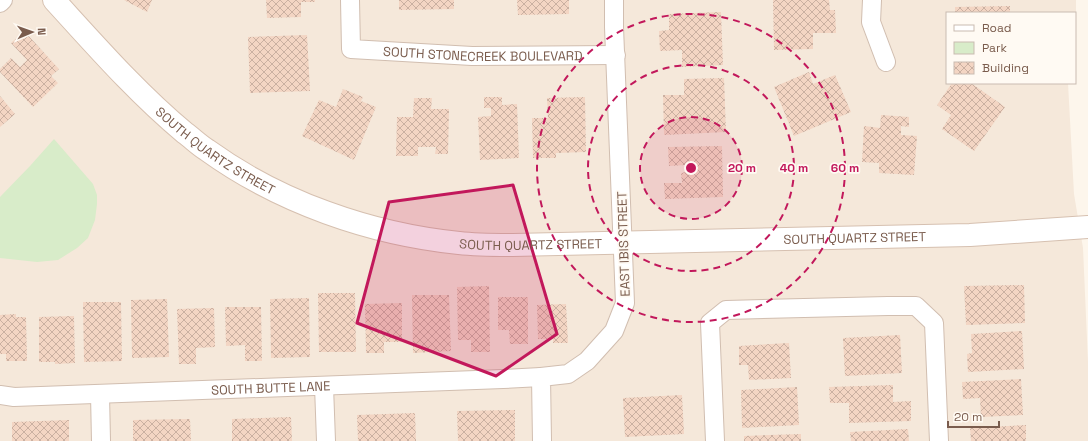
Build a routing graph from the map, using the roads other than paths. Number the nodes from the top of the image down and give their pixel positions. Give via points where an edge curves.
1 (3, 0) edge
2 (54, 0) edge
3 (350, 0) edge
4 (614, 0) edge
5 (872, 0) edge
6 (0, 3) edge
7 (616, 55) junction
8 (886, 62) dead end
9 (1088, 227) edge
10 (622, 243) junction
11 (541, 377) junction
12 (324, 386) junction
13 (100, 394) junction
14 (0, 395) edge
15 (101, 441) edge
16 (326, 441) edge
17 (542, 441) edge
18 (715, 441) edge
19 (939, 441) edge

1 - 6 street
2 - 10 street, SOUTH QUARTZ STREET via 154,106 206,150 253,179 298,202 385,230 429,240 513,245
3 - 7 street, SOUTH STONECREEK BOULEVARD via 351,49 472,56
4 - 7 street, EAST IBIS STREET
5 - 8 street via 871,22
7 - 10 street, EAST IBIS STREET
9 - 10 street, SOUTH QUARTZ STREET via 970,235
10 - 11 street, EAST IBIS STREET via 625,303 614,331 587,361 568,374
11 - 12 street, SOUTH BUTTE LANE
11 - 17 street
12 - 13 street, SOUTH BUTTE LANE
12 - 16 street
13 - 14 street, SOUTH BUTTE LANE via 14,397
13 - 15 street
18 - 19 street via 710,324 726,310 916,306 934,323

